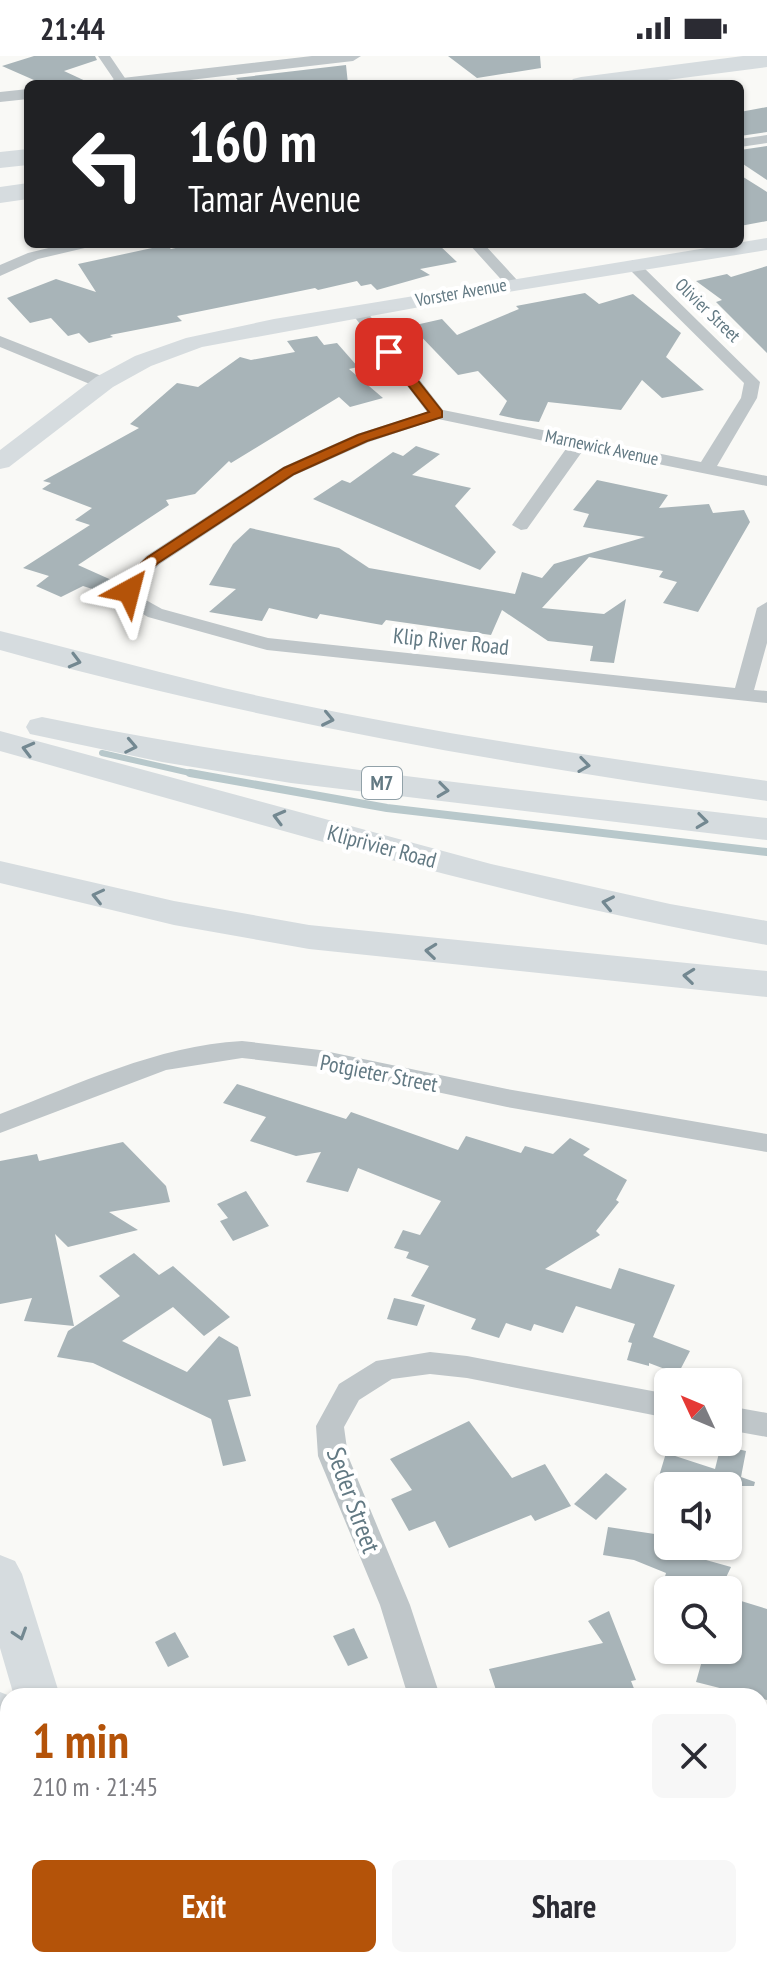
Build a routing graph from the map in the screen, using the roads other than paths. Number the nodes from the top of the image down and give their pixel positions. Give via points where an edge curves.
1 (104, 56) edge
2 (353, 56) edge
3 (767, 60) edge
4 (767, 79) edge
5 (121, 80) edge
6 (149, 80) edge
7 (612, 80) edge
8 (744, 82) edge
9 (24, 94) edge
10 (0, 97) edge
11 (767, 139) edge
12 (744, 142) edge
13 (24, 148) edge
14 (0, 151) edge
15 (24, 157) edge
16 (0, 160) edge
17 (24, 176) edge
18 (0, 179) edge
19 (24, 192) edge
20 (0, 195) edge
21 (767, 244) edge
22 (67, 248) edge
23 (480, 248) edge
24 (741, 248) edge
25 (744, 248) edge
26 (633, 265) junction
27 (0, 271) edge
28 (512, 283) junction
29 (358, 311) junction
30 (0, 341) edge
31 (103, 383) junction
32 (437, 414) junction
33 (579, 443) junction
34 (0, 462) edge
35 (706, 469) junction
36 (767, 481) edge
37 (521, 525) dead end
38 (767, 608) edge
39 (0, 640) edge
40 (743, 694) junction
41 (767, 697) edge
42 (0, 716) edge
43 (0, 741) edge
44 (767, 791) edge
45 (767, 829) edge
46 (0, 872) edge
47 (767, 933) edge
48 (767, 984) edge
49 (0, 1124) edge
50 (767, 1143) edge
51 (654, 1403) edge
52 (742, 1421) edge
53 (767, 1425) edge
54 (0, 1574) edge
55 (35, 1688) edge
56 (421, 1688) edge

1 - 5 street
2 - 6 street
3 - 7 highway
4 - 8 highway
9 - 10 street
11 - 12 street
13 - 14 highway
15 - 16 highway
17 - 18 highway
19 - 20 highway
21 - 25 main road, Vorster Avenue
22 - 27 street
23 - 28 street
24 - 26 main road, Vorster Avenue
26 - 28 main road, Vorster Avenue
26 - 35 street, Olivier Street via 748,368 752,393
28 - 29 main road, Vorster Avenue
29 - 31 main road, Vorster Avenue via 169,351
29 - 32 street
30 - 31 street
31 - 34 main road, Vorster Avenue
32 - 33 street, Marnewick Avenue
32 - 40 street, Klip River Road via 350,443 272,481 138,571 128,585 136,602 174,619 282,647
33 - 35 street, Marnewick Avenue
33 - 37 street
35 - 36 street, Marnewick Avenue
38 - 40 street
39 -> 44 main road via 186,689 397,734
40 - 41 street, Klip River Road
42 -> 45 main road, M7 via 93,739 291,773
47 -> 43 main road, Kliprivier Road via 489,875
48 -> 46 main road via 309,937 174,913
49 - 50 street, Potgieter Street via 159,1065 236,1050
51 - 56 street, Seder Street via 430,1363 386,1369 349,1392 330,1426 333,1456 395,1605
52 - 53 street
54 -> 55 main road

